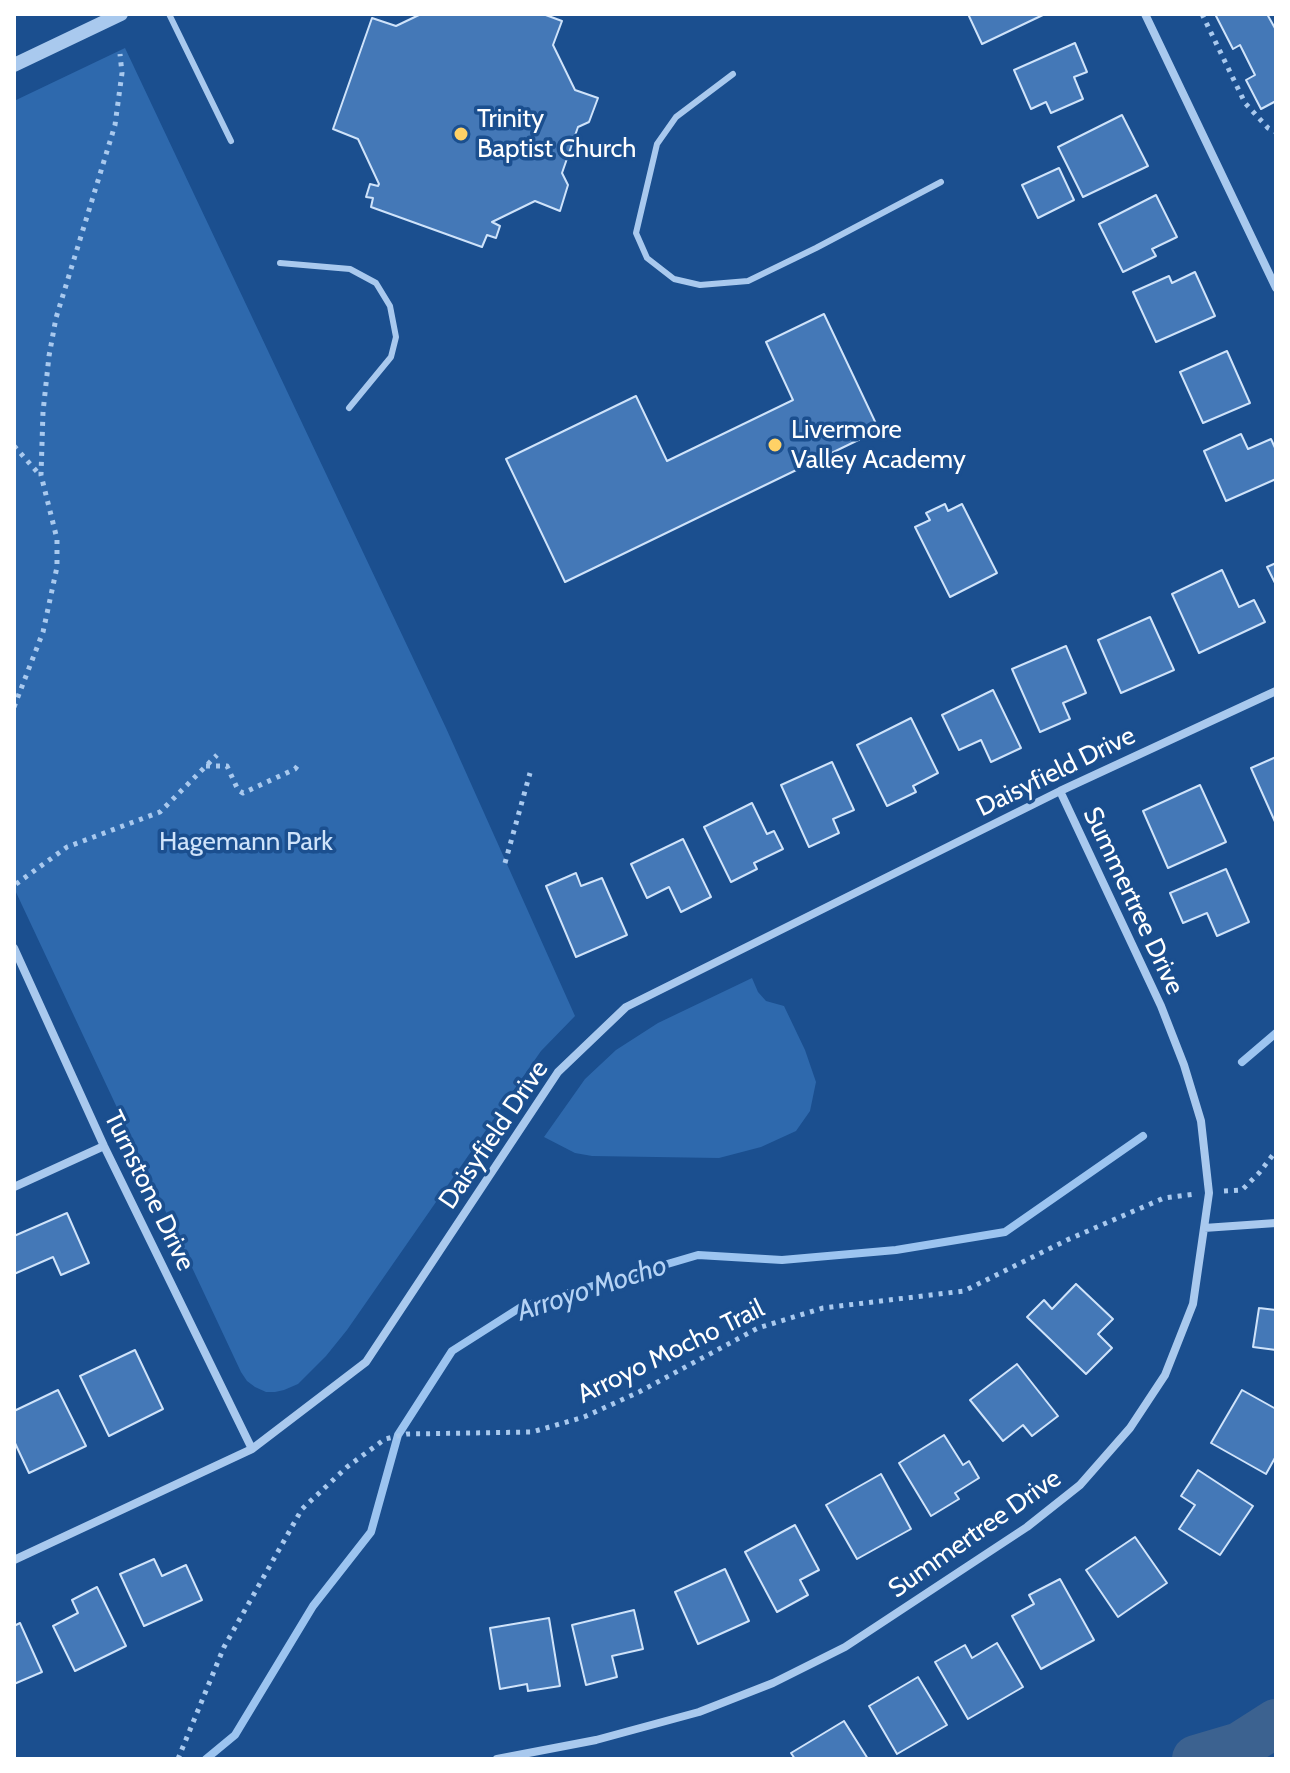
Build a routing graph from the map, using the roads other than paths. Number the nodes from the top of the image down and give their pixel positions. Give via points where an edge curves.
1 (121, 14) edge
2 (169, 14) edge
3 (1145, 14) edge
4 (14, 65) edge
5 (733, 74) dead end
6 (231, 141) dead end
7 (941, 182) dead end
8 (280, 263) dead end
9 (1276, 288) edge
10 (349, 408) dead end
11 (1276, 691) edge
12 (1060, 791) junction
13 (14, 948) edge
14 (104, 1146) junction
15 (14, 1187) edge
16 (1276, 1223) edge
17 (1204, 1228) junction
18 (252, 1449) junction
19 (14, 1560) edge
20 (497, 1759) edge

1 - 4 street
2 - 6 lane
3 - 9 street
5 - 7 lane via 676,117 657,144 636,233 647,258 674,279 700,285 748,281
8 - 10 lane via 350,269 376,283 390,306 396,337 391,357
11 - 12 street, Daisyfield Drive
12 - 17 street, Summertree Drive via 1184,1065 1201,1121 1209,1193
12 - 18 street, Daisyfield Drive via 626,1007 558,1072 366,1362
13 - 14 street, Turnstone Drive
14 - 15 street
14 - 18 street, Turnstone Drive
16 - 17 street
17 - 20 street, Summertree Drive via 1193,1304 1165,1375 1130,1428 1080,1485 1027,1527 845,1647 773,1683 699,1712
18 - 19 street, Daisyfield Drive

